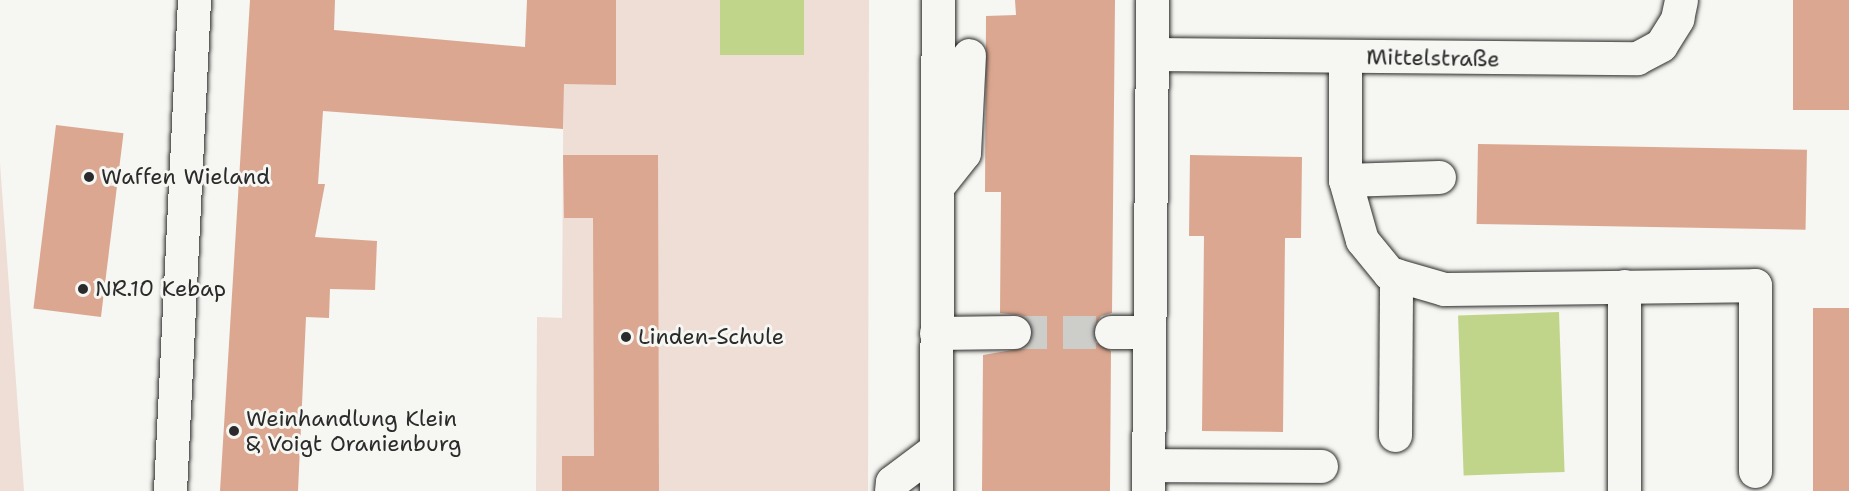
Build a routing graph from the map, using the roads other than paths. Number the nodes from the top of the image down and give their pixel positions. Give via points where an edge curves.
1 (194, 0) edge
2 (938, 0) edge
3 (1152, 0) edge
4 (1682, 0) edge
5 (1152, 54) junction
6 (969, 55) dead end
7 (1345, 56) junction
8 (1438, 177) dead end
9 (1345, 180) junction
10 (937, 187) junction
11 (1396, 275) junction
12 (1624, 285) junction
13 (1014, 332) tunnel mouth
14 (1149, 332) junction
15 (936, 333) junction
16 (1111, 333) tunnel mouth
17 (1395, 435) dead end
18 (936, 449) junction
19 (1321, 466) dead end
20 (1755, 471) dead end
21 (1148, 478) edge
22 (170, 491) edge
23 (891, 491) edge
24 (936, 491) edge
25 (1624, 491) edge

1 - 22 street
2 - 10 street
3 - 5 street
4 - 7 street, Mittelstraße via 1677,19 1661,45 1637,58
5 - 7 street, Mittelstraße
5 - 14 street
6 - 10 street via 964,153
7 - 9 street
8 - 9 street
9 - 11 street via 1362,240 1389,273
10 - 15 street
11 - 12 street via 1444,289
11 - 17 street
12 - 20 street via 1755,285
12 - 25 street
13 - 15 street
14 - 16 street
14 - 21 street
15 - 18 street
18 - 23 street via 892,482
18 - 24 street
19 - 21 street

